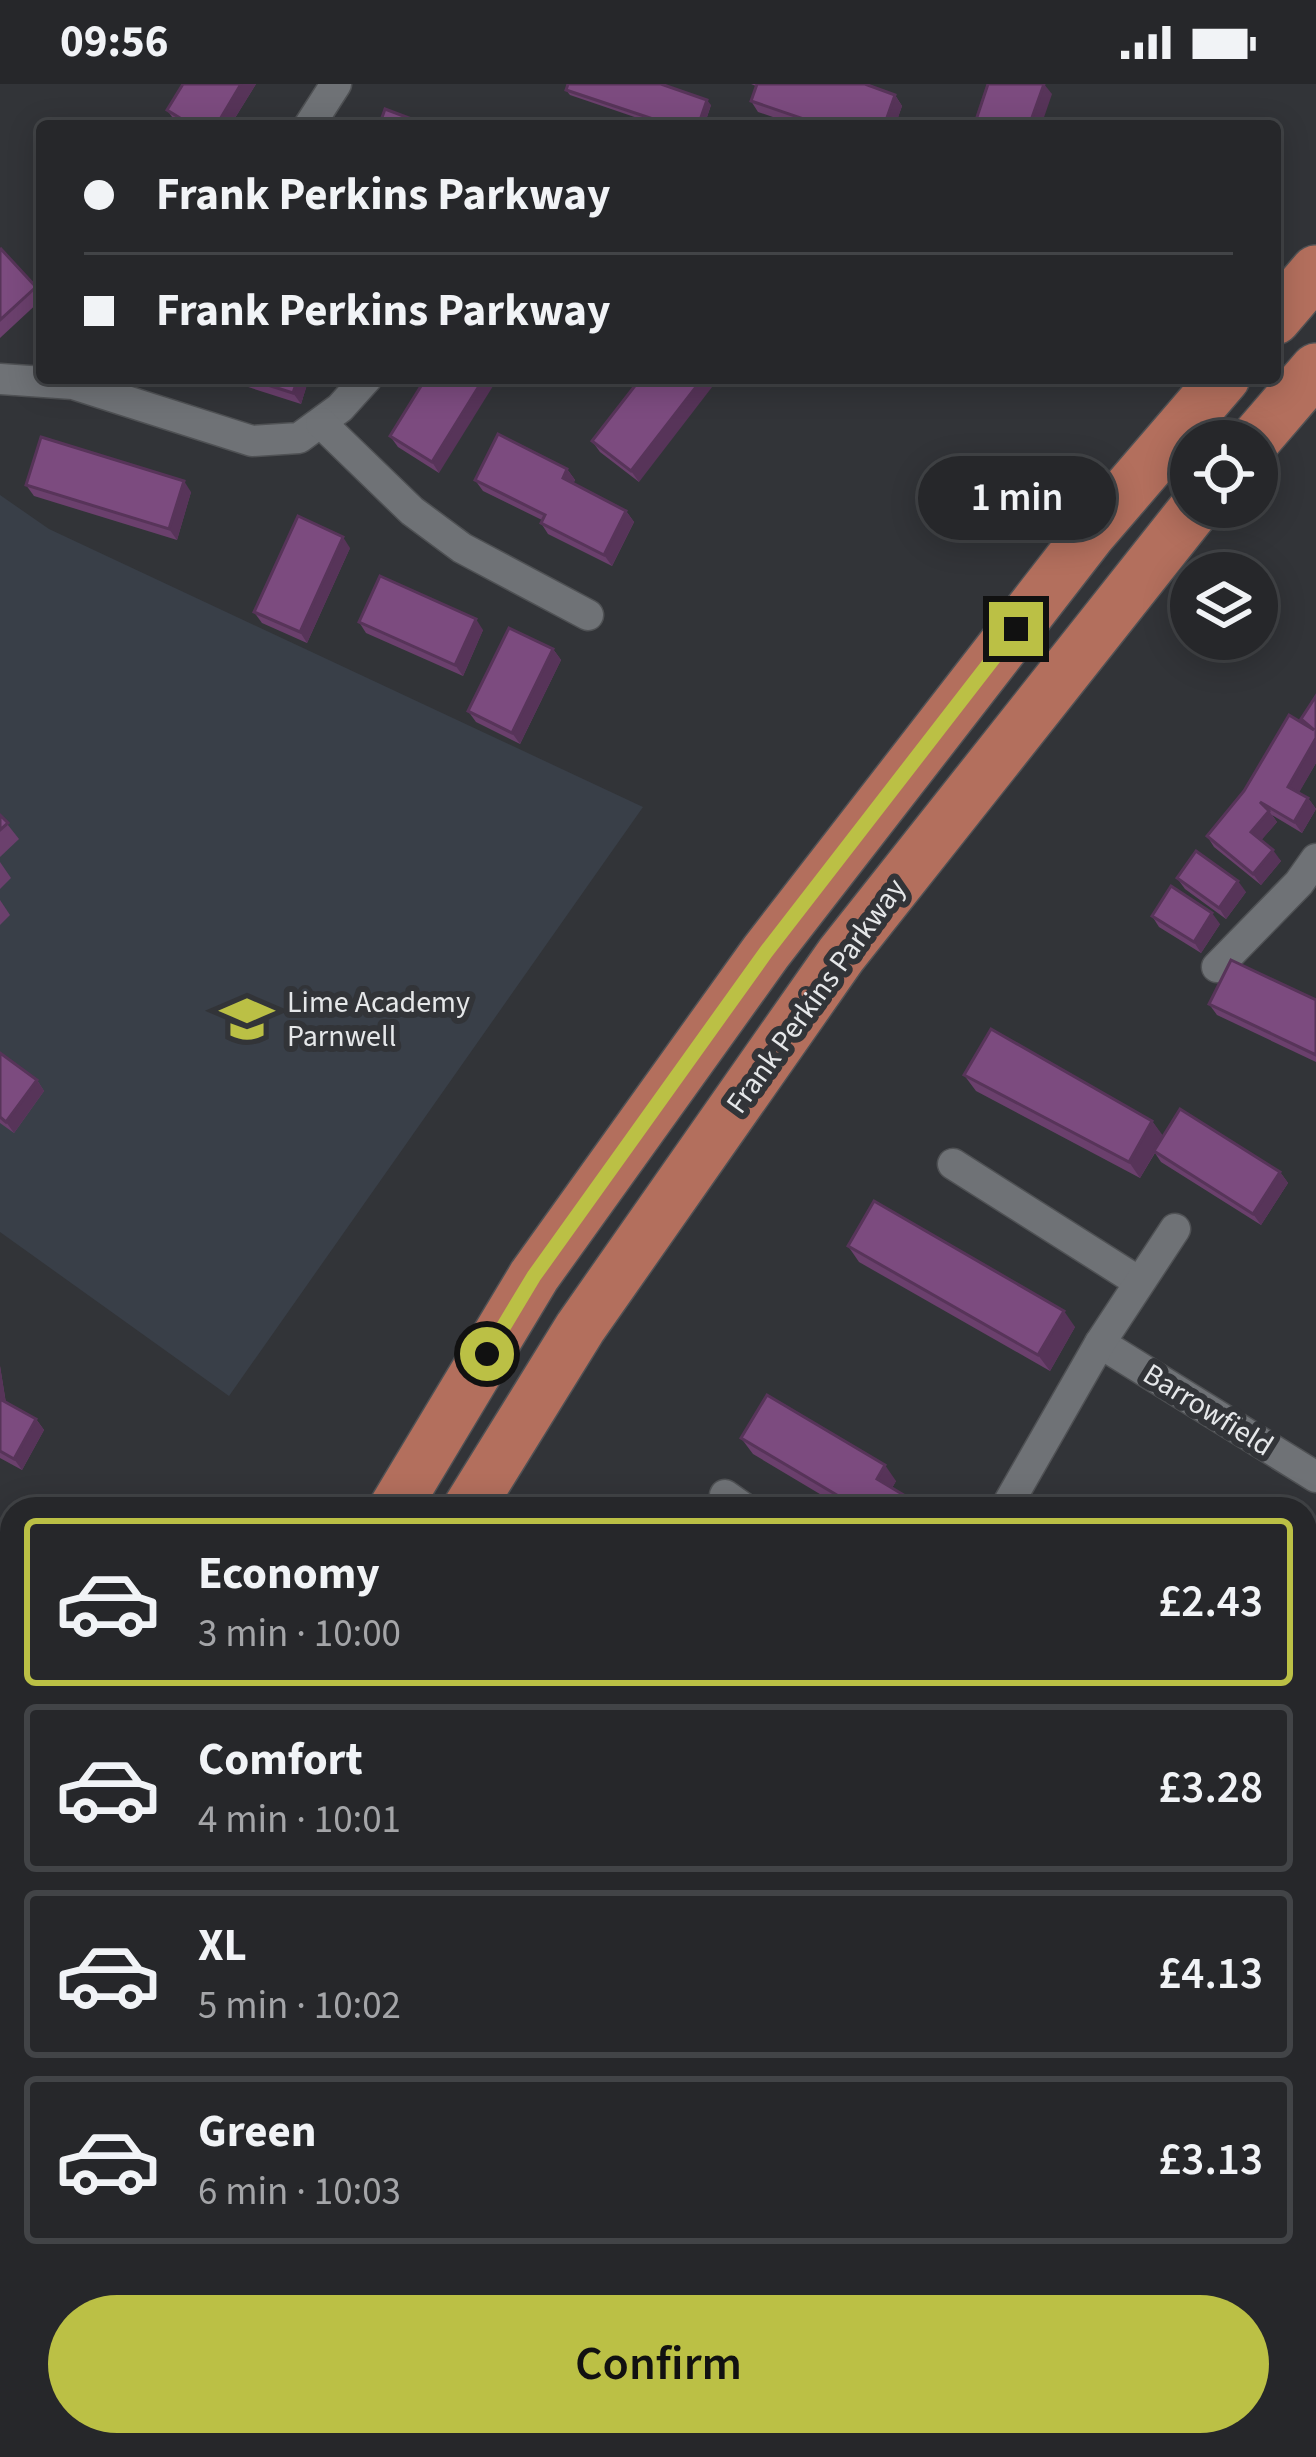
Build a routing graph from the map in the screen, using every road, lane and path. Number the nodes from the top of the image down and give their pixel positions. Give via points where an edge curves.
1 (336, 84) edge
2 (313, 120) edge
3 (1316, 272) edge
4 (1281, 312) edge
5 (1316, 370) edge
6 (0, 379) edge
7 (36, 381) edge
8 (73, 384) edge
9 (361, 384) edge
10 (1219, 384) edge
11 (1272, 420) edge
12 (321, 422) junction
13 (1179, 528) edge
14 (588, 615) dead end
15 (1316, 859) edge
16 (1217, 967) dead end
17 (953, 1164) dead end
18 (1175, 1229) dead end
19 (1139, 1282) junction
20 (1100, 1343) junction
21 (1316, 1477) edge
22 (401, 1497) edge
23 (475, 1497) edge
24 (1012, 1497) edge

1 - 2 street
3 - 4 highway
5 - 11 highway
6 - 7 street
8 - 12 street via 252,440 299,439
9 - 12 street
10 - 22 highway via 1090,534 766,952 534,1276
12 - 14 street via 462,548
13 - 23 highway, Frank Perkins Parkway via 841,955 580,1328
15 - 16 street
17 - 19 street
18 - 19 street
19 - 20 street
20 - 21 street, Barrowfield
20 - 24 street

